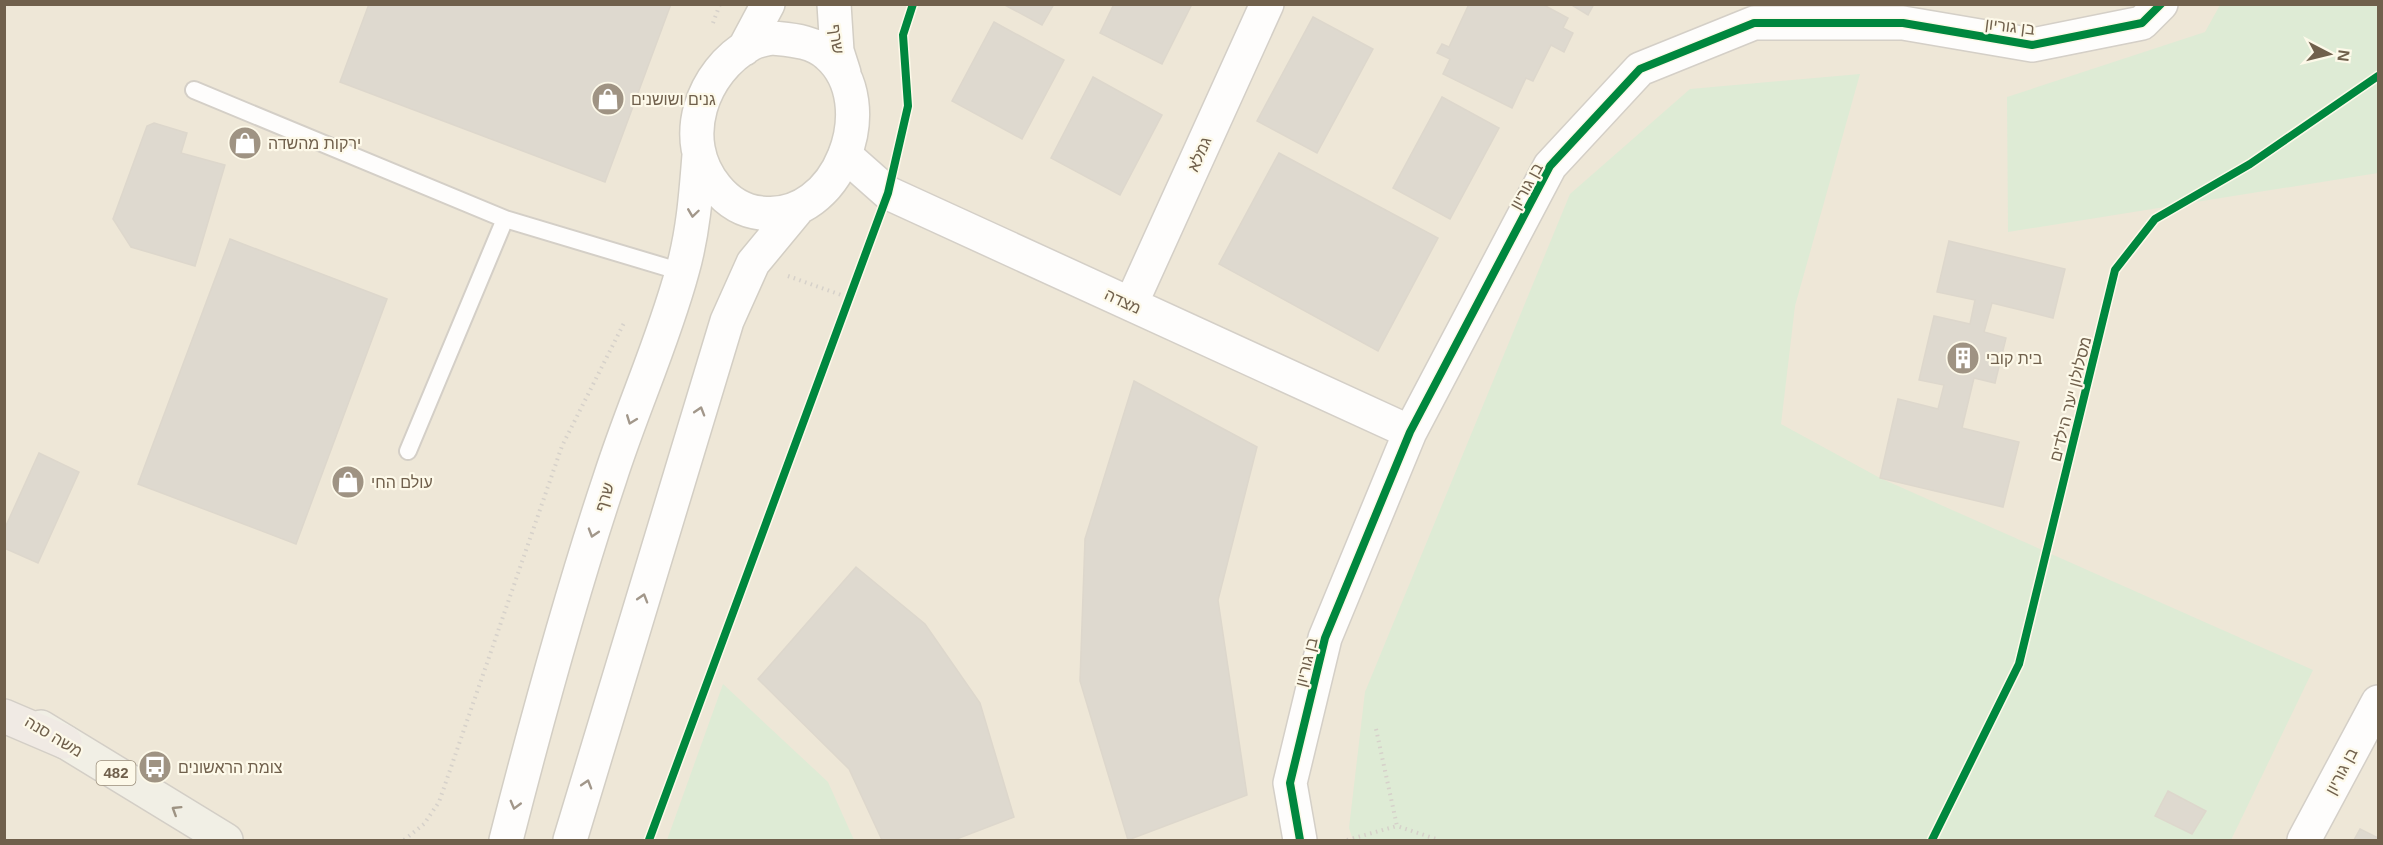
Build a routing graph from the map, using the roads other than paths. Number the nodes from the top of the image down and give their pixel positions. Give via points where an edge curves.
1 (768, 4) edge
2 (834, 4) edge
3 (1267, 4) edge
4 (2161, 4) edge
5 (744, 49) junction
6 (844, 73) junction
7 (195, 90) dead end
8 (699, 155) junction
9 (845, 155) junction
10 (796, 211) junction
11 (504, 219) junction
12 (682, 273) junction
13 (1131, 304) junction
14 (1410, 432) junction
15 (408, 451) dead end
16 (2379, 702) edge
17 (4, 706) edge
18 (4, 716) edge
19 (65, 742) junction
20 (226, 840) edge
21 (506, 840) edge
22 (570, 840) edge
23 (1300, 840) edge
24 (2304, 840) edge

1 - 5 street
2 - 6 street, שרף via 837,51
3 - 13 street, גמלא
4 - 14 street, בן גוריון via 2142,23 2032,45 1903,23 1754,23 1640,69 1550,166
5 - 6 street via 773,38 811,44
5 - 8 street via 718,71 707,88 698,114
6 - 9 street via 852,105
7 - 11 lane
8 - 10 street via 724,198 746,212
8 -> 12 street, שרף via 691,232
9 - 10 street via 820,193
9 - 13 street, מצדה via 888,193
22 -> 10 street via 727,321 753,263
11 - 12 lane
11 - 15 lane
12 -> 21 street, שרף via 610,477
13 - 14 street, מצדה
14 - 23 street, בן גוריון via 1325,638 1290,783
16 - 24 street, בן גוריון
17 - 19 main road, משה סנה / 482
18 - 19 highway
20 -> 19 main road, משה סנה / 482

